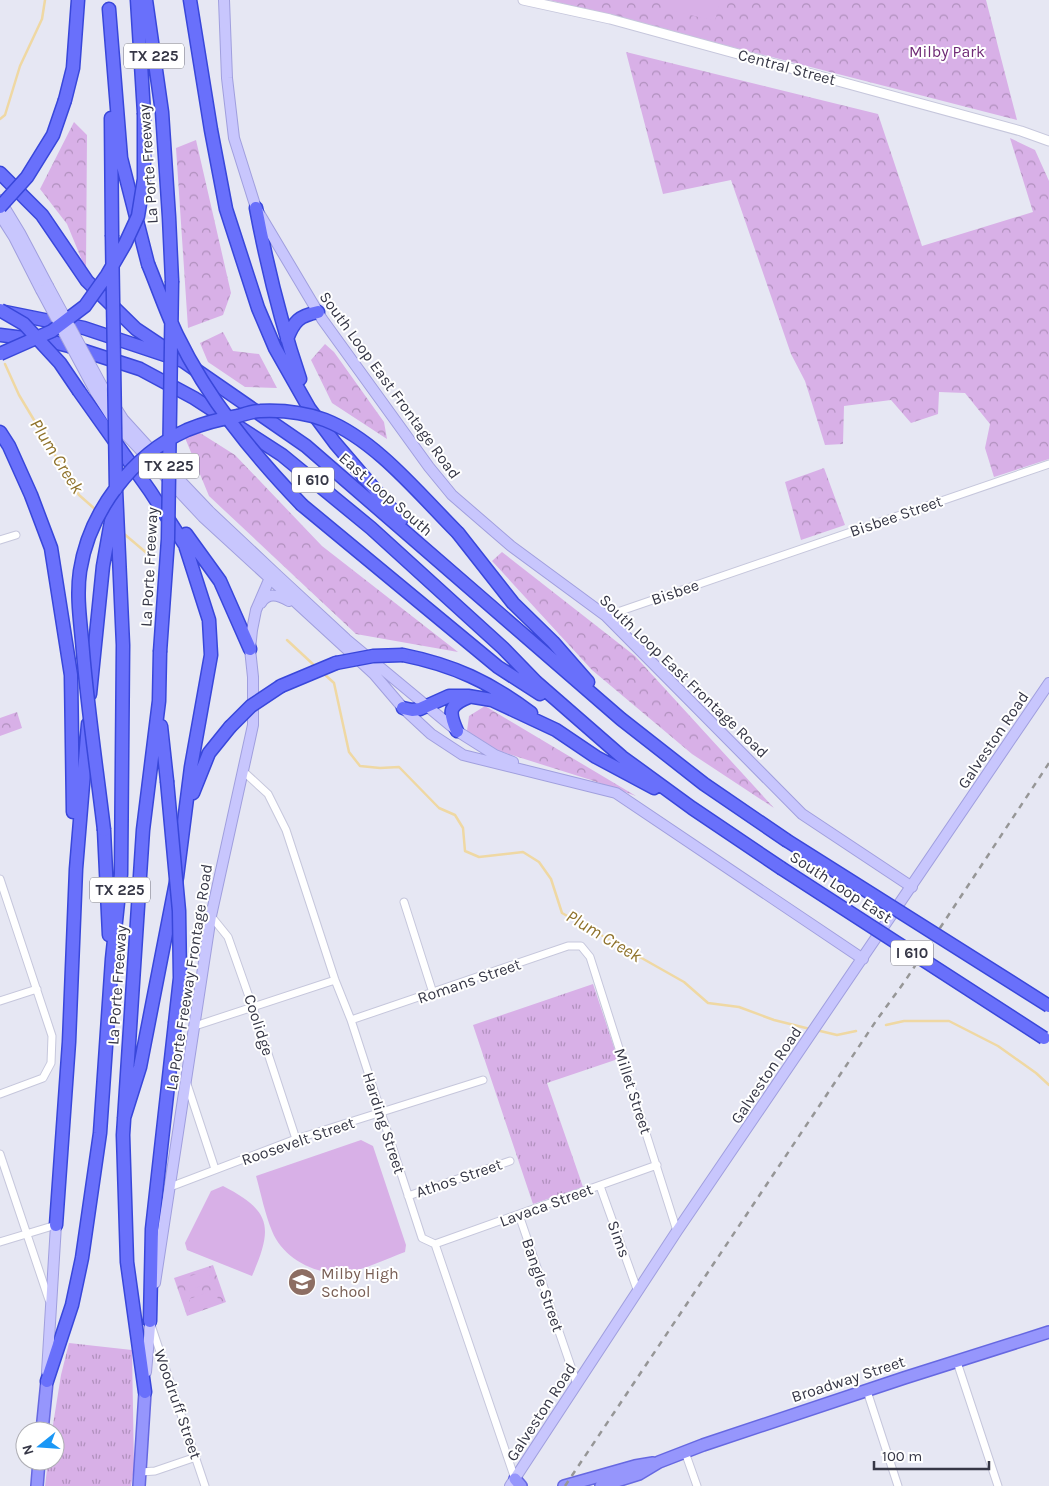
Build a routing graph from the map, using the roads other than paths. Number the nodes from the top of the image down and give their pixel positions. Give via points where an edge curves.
1 (78, 0) edge
2 (137, 0) edge
3 (146, 0) edge
4 (190, 0) edge
5 (224, 0) edge
6 (523, 0) edge
7 (109, 5) edge
8 (1049, 141) edge
9 (0, 173) edge
10 (0, 200) edge
11 (0, 207) edge
12 (256, 208) junction
13 (0, 214) edge
14 (44, 288) junction
15 (0, 310) edge
16 (318, 312) junction
17 (0, 335) edge
18 (286, 340) junction
19 (0, 354) edge
20 (183, 361) junction
21 (309, 408) junction
22 (0, 432) edge
23 (1049, 464) edge
24 (116, 489) junction
25 (150, 491) junction
26 (16, 535) dead end
27 (0, 540) edge
28 (431, 554) junction
29 (744, 569) joint
30 (272, 577) junction
31 (256, 610) junction
32 (303, 610) junction
33 (606, 616) junction
34 (250, 649) junction
35 (1049, 683) edge
36 (472, 696) junction
37 (159, 701) junction
38 (428, 706) junction
39 (402, 708) junction
40 (572, 715) junction
41 (621, 719) junction
42 (556, 730) junction
43 (457, 731) junction
44 (243, 771) junction
45 (535, 771) junction
46 (704, 784) joint
47 (692, 808) junction
48 (184, 827) junction
49 (76, 869) junction
50 (0, 879) edge
51 (912, 887) junction
52 (404, 902) dead end
53 (211, 916) junction
54 (586, 952) joint
55 (112, 959) junction
56 (863, 959) junction
57 (335, 980) junction
58 (37, 989) junction
59 (433, 993) junction
60 (0, 1001) edge
61 (1049, 1006) edge
62 (253, 1008) junction
63 (351, 1020) junction
64 (195, 1026) junction
65 (1047, 1040) edge
66 (483, 1080) dead end
67 (186, 1082) junction
68 (0, 1094) edge
69 (380, 1113) junction
70 (124, 1118) junction
71 (296, 1139) junction
72 (0, 1154) edge
73 (510, 1161) dead end
74 (657, 1165) junction
75 (215, 1169) junction
76 (600, 1186) junction
77 (170, 1187) junction
78 (408, 1196) junction
79 (519, 1215) junction
80 (56, 1225) junction
81 (677, 1231) junction
82 (26, 1234) junction
83 (0, 1242) edge
84 (435, 1244) junction
85 (638, 1292) junction
86 (50, 1303) junction
87 (150, 1321) junction
88 (1049, 1333) edge
89 (957, 1362) junction
90 (47, 1381) junction
91 (577, 1384) junction
92 (867, 1391) junction
93 (145, 1392) junction
94 (43, 1421) edge
95 (685, 1452) junction
96 (196, 1457) junction
97 (38, 1471) edge
98 (141, 1472) junction
99 (601, 1483) edge
100 (515, 1484) edge
101 (36, 1486) edge
102 (139, 1486) edge
103 (205, 1486) edge
104 (564, 1486) edge
105 (697, 1486) edge
106 (898, 1486) edge
107 (998, 1486) edge

1 - 11 highway, bridge via 73,68 53,134 27,177
2 - 19 highway, bridge via 144,113 144,178 138,216 107,276 84,306 52,331
3 - 37 highway, La Porte Freeway / TX 225, bridge via 162,112 172,281 168,539
4 - 21 highway via 226,209 258,308 275,348
5 - 12 main road via 227,78 234,138
6 - 8 street, Central Street via 610,19
7 - 24 highway, La Porte Freeway / TX 225, bridge
7 - 40 highway, bridge via 121,158 148,264 177,335 206,388 246,442 302,505 498,667
9 - 20 highway via 42,215 86,281 136,329
10 - 14 main road via 20,233
12 - 16 main road, South Loop East Frontage Road
12 - 18 highway
13 - 14 main road
14 - 30 main road, bridge via 99,388 153,452
15 - 20 highway, East Loop South / I 610 via 84,328
15 - 25 highway, bridge via 24,324 60,364
16 - 18 highway via 297,320
16 - 33 main road, South Loop East Frontage Road via 452,495 511,546
17 - 40 highway, I 610 via 69,346 140,369 194,398 274,450 371,528
18 - 21 highway
20 - 28 highway, East Loop South / I 610 via 306,446
21 - 28 highway
22 - 49 highway via 31,495 51,548 71,675
23 - 29 street, Bisbee Street
24 - 49 highway via 103,566
24 - 55 highway, La Porte Freeway / TX 225 via 123,645 121,874
25 - 34 highway via 220,581
25 - 48 highway via 185,545 209,620 211,655
26 - 27 street
28 - 41 highway, East Loop South / I 610
29 - 33 street, Bisbee
30 - 31 main road, La Porte Freeway Frontage Road
30 - 32 main road
30 - 38 main road
31 - 32 main road via 264,598 273,595
31 - 34 main road, La Porte Freeway Frontage Road
32 - 39 main road via 374,674
33 - 51 main road, South Loop East Frontage Road via 802,814
34 - 44 main road, La Porte Freeway Frontage Road via 254,709
35 - 51 main road, Galveston Road
36 - 38 highway via 448,696
36 - 42 highway via 492,700
36 - 43 highway via 453,706 451,719
37 - 70 highway, La Porte Freeway / TX 225 via 143,830
37 - 87 highway, bridge via 179,911 180,978 152,1228
38 - 39 highway via 412,710
38 - 43 main road
39 - 45 main road via 430,734 463,755
40 - 47 highway, I 610 via 622,757
41 - 46 highway, East Loop South / I 610
41 - 55 highway, bridge via 514,603 458,533 363,440 307,414 260,411 213,420 185,431 140,460 123,480 90,532 80,570 78,598 104,830
42 - 47 highway via 596,757
42 - 48 highway, bridge via 513,699 473,676 431,661 403,656 372,656 336,663 273,691 251,706 230,727 210,753 196,783
43 - 45 main road via 495,755
44 - 53 main road, La Porte Freeway Frontage Road
44 - 57 street, Harding Street via 268,794 286,830
45 - 56 main road via 616,793
46 - 61 highway, South Loop East / I 610, bridge via 786,840
47 - 65 highway, South Loop East / I 610, bridge
48 - 70 highway via 140,1067
49 - 80 highway via 69,1042
50 - 58 street
51 - 56 main road, Galveston Road
52 - 59 street
53 - 62 street, Coolidge via 228,937
53 - 64 main road, La Porte Freeway Frontage Road
54 - 59 street, Romans Street via 581,946 568,946
54 - 74 street, Millet Street
55 - 90 highway, La Porte Freeway / TX 225 via 100,1133 80,1267 72,1305
56 - 81 main road, Galveston Road
57 - 62 street
57 - 63 street, Harding Street
58 - 60 street
58 - 68 street via 52,1036 51,1063 43,1078
59 - 63 street, Romans Street
62 - 64 street
62 - 71 street, Coolidge
63 - 69 street, Harding Street
64 - 67 main road, La Porte Freeway Frontage Road
66 - 69 street, Roosevelt Street
67 - 75 street
67 - 77 main road, La Porte Freeway Frontage Road
69 - 71 street, Roosevelt Street
69 - 78 street, Harding Street
70 - 93 highway, La Porte Freeway / TX 225 via 127,1262
71 - 75 street, Roosevelt Street
72 - 82 street
73 - 78 street, Athos Street
74 - 76 street, Lavaca Street
74 - 81 street, Millet Street
75 - 77 street, Roosevelt Street
76 - 79 street, Lavaca Street
76 - 85 street, Sims
77 - 87 main road, La Porte Freeway Frontage Road
78 - 84 street, Harding Street via 422,1238
79 - 84 street, Lavaca Street
79 - 91 street, Bangle Street
80 - 82 street
80 - 86 main road
81 - 85 main road, Galveston Road
82 - 83 street
82 - 86 street
84 - 100 street, Harding Street
85 - 91 main road, Galveston Road
86 - 90 main road
87 - 93 main road, La Porte Freeway Frontage Road
87 - 96 street, Woodruff Street
88 - 89 main road, Broadway Street
89 - 92 main road, Broadway Street
89 - 107 street
90 - 94 main road
91 - 100 main road, Galveston Road
92 - 95 main road, Broadway Street
92 - 106 street
93 - 98 main road
95 - 99 main road, Broadway Street via 639,1474
95 - 105 street
96 - 98 street via 155,1471
96 - 103 street, Woodruff Street
97 - 101 main road
98 - 102 main road
99 - 104 main road, Broadway Street

